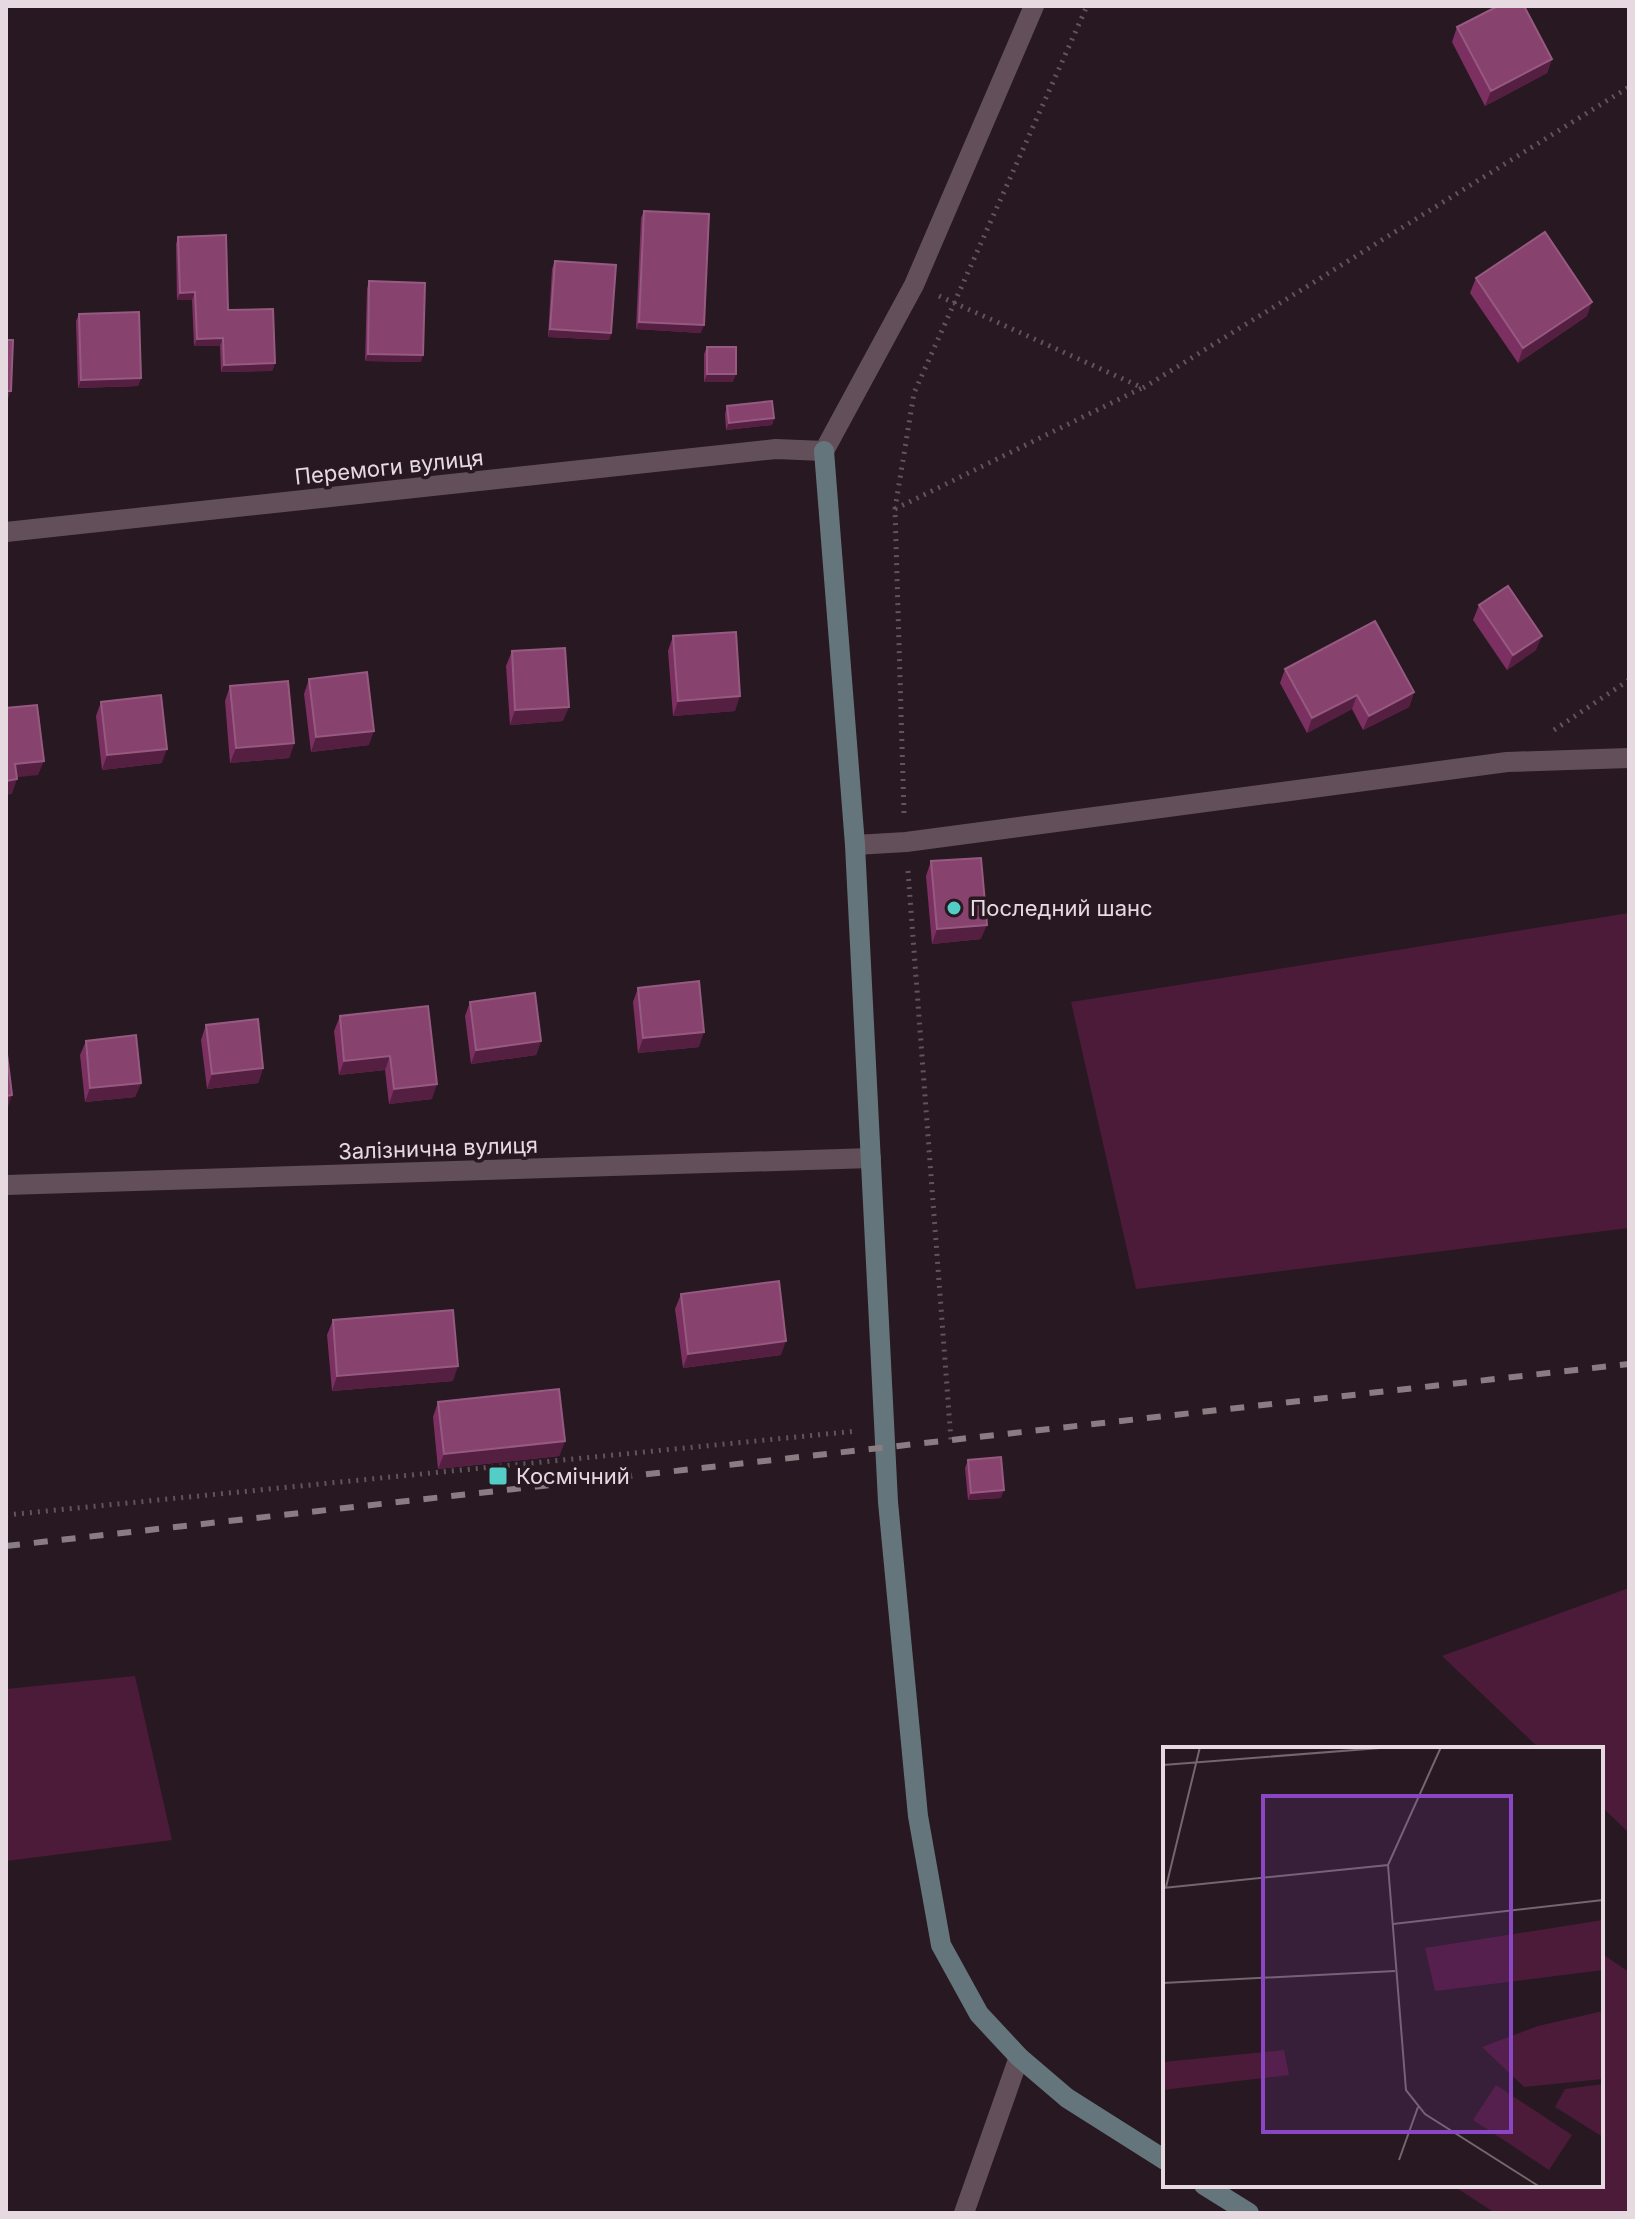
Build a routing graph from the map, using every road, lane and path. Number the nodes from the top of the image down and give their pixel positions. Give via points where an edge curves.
1 (1034, 6) edge
2 (1087, 6) edge
3 (1629, 87) edge
4 (914, 285) junction
5 (954, 303) junction
6 (1143, 388) junction
7 (824, 451) junction
8 (895, 509) junction
9 (6, 532) edge
10 (1629, 680) edge
11 (1629, 758) edge
12 (1507, 762) junction
13 (906, 842) junction
14 (855, 845) junction
15 (871, 1158) junction
16 (6, 1185) edge
17 (886, 1428) junction
18 (951, 1440) dead end
19 (6, 1515) edge
20 (1019, 2057) junction
21 (1163, 2159) edge
22 (1207, 2187) edge
23 (964, 2213) edge
24 (1249, 2213) edge

1 - 4 street
2 - 5 path
3 - 6 path
4 - 5 path
4 - 7 street
5 - 6 path
5 - 8 path via 914,393
6 - 8 path
7 - 9 street, Перемоги вулиця via 776,449
7 - 14 main road
8 - 13 path
10 - 12 path
11 - 12 street
12 - 13 street
13 - 14 street
13 - 18 path
14 - 15 main road
15 - 16 street, Залізнична вулиця
15 - 17 main road
17 - 19 path
17 - 20 main road via 888,1502 918,1816 941,1945 979,2014
20 - 21 main road via 1067,2098
20 - 23 street
22 - 24 main road

